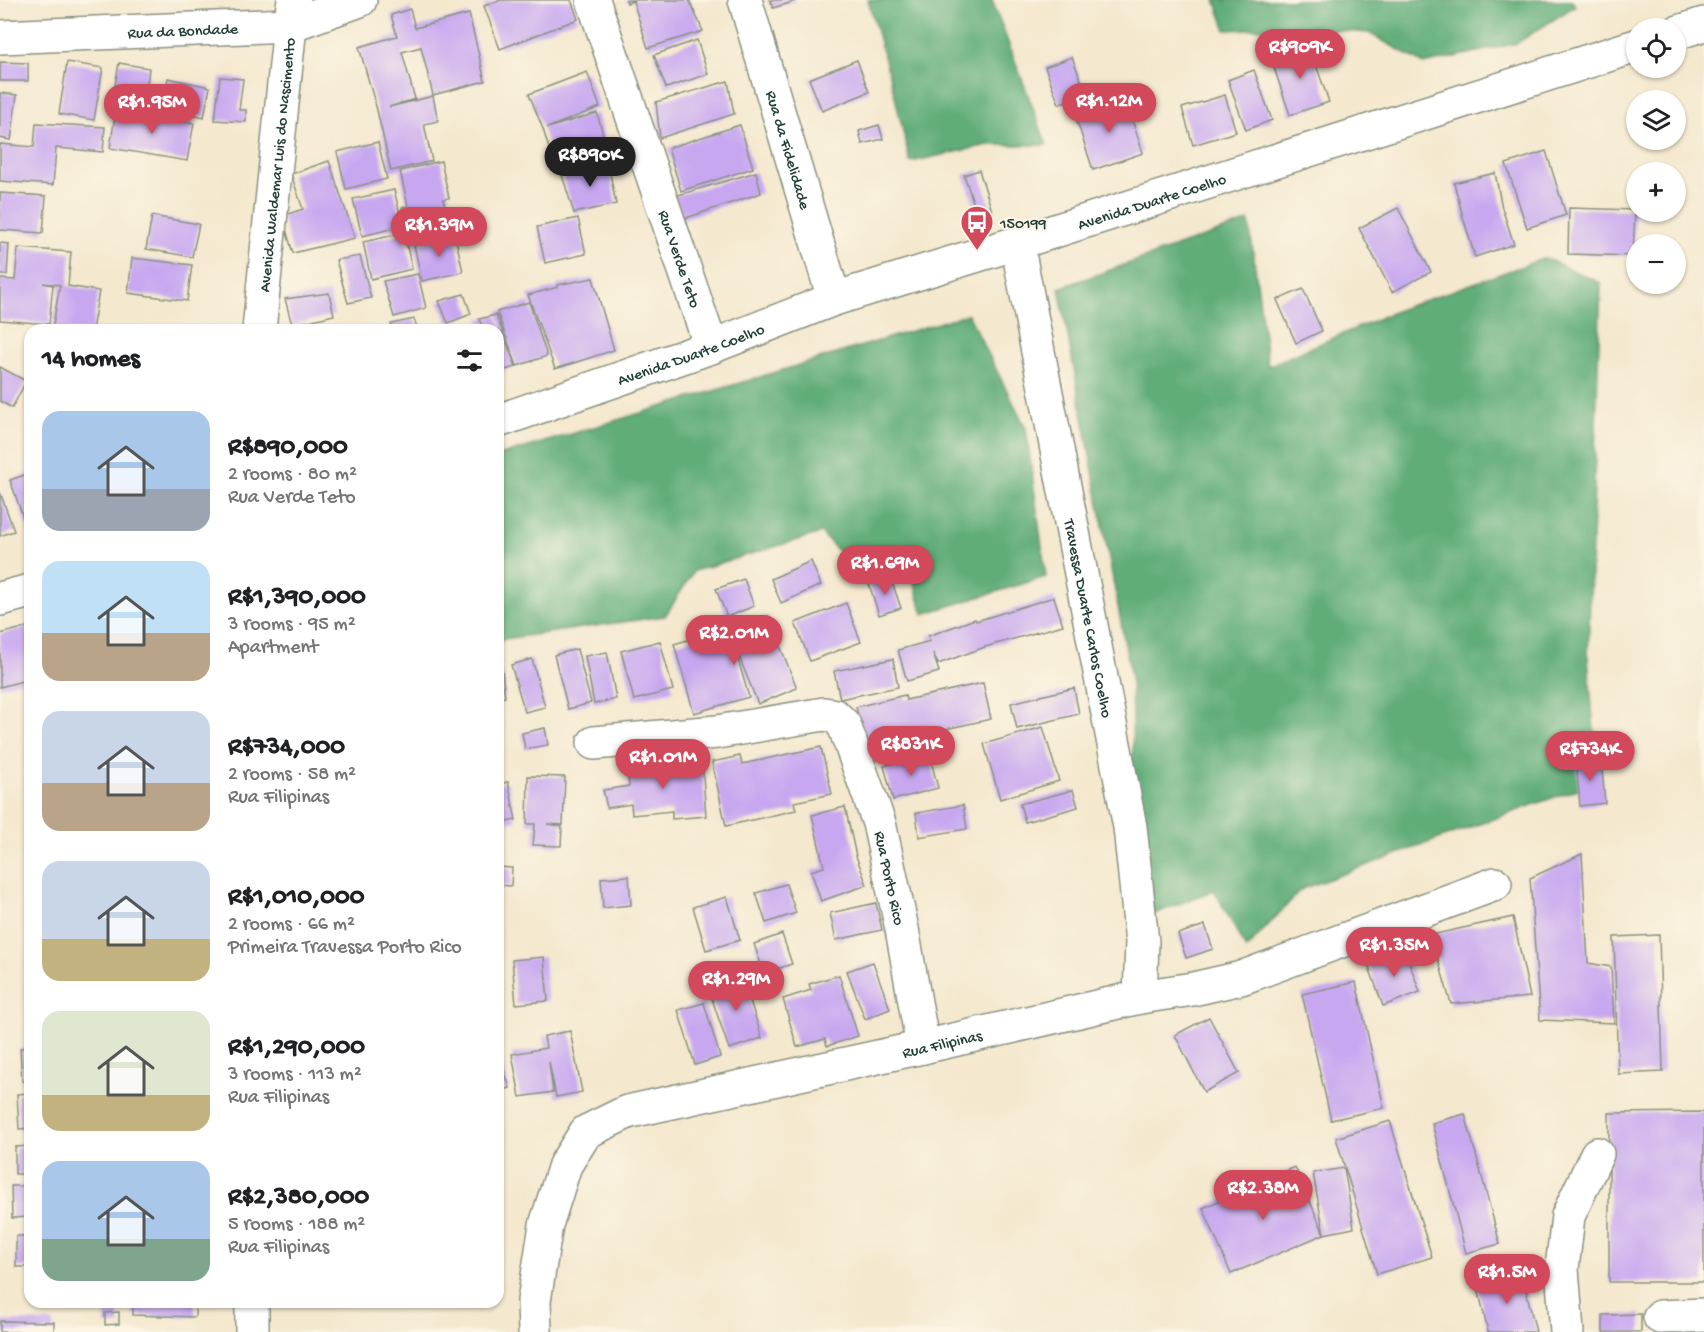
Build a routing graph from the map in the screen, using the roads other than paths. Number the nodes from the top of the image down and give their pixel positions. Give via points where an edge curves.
1 (360, 0) edge
2 (593, 0) edge
3 (745, 0) edge
4 (292, 12) edge
5 (1704, 24) edge
6 (1686, 30) edge
7 (0, 37) edge
8 (1626, 49) edge
9 (1017, 243) junction
10 (834, 299) junction
11 (260, 324) edge
12 (711, 347) junction
13 (504, 419) edge
14 (24, 593) edge
15 (0, 599) edge
16 (594, 743) dead end
17 (1495, 884) dead end
18 (1140, 997) junction
19 (923, 1047) junction
20 (1597, 1154) dead end
21 (252, 1308) edge
22 (1704, 1315) edge
23 (1660, 1317) dead end
24 (252, 1332) edge
25 (535, 1332) edge
26 (1567, 1332) edge

1 - 4 street, Rua da Bondade
2 - 12 street, Rua Verde Teto
3 - 10 street, Rua da Fidelidade
4 - 7 street, Rua da Bondade
4 - 11 street, Avenida Waldemar Luis do Nascimento
5 - 6 street
8 - 9 street, Avenida Duarte Coelho
9 - 10 street, Avenida Duarte Coelho
9 - 18 street, Travessa Duarte Carlos Coelho via 1130,826 1142,942
10 - 12 street, Avenida Duarte Coelho
12 - 13 street, Avenida Duarte Coelho
14 - 15 street
16 - 19 street, Rua Porto Rico via 717,732 824,714 835,716 844,725 879,824
17 - 18 street, Rua Filipinas via 1241,978
18 - 19 street, Rua Filipinas
19 - 25 street, Rua Filipinas via 627,1112 586,1132 565,1165 546,1225 534,1301
20 - 26 street via 1568,1216 1562,1269
21 - 24 street
22 - 23 street

